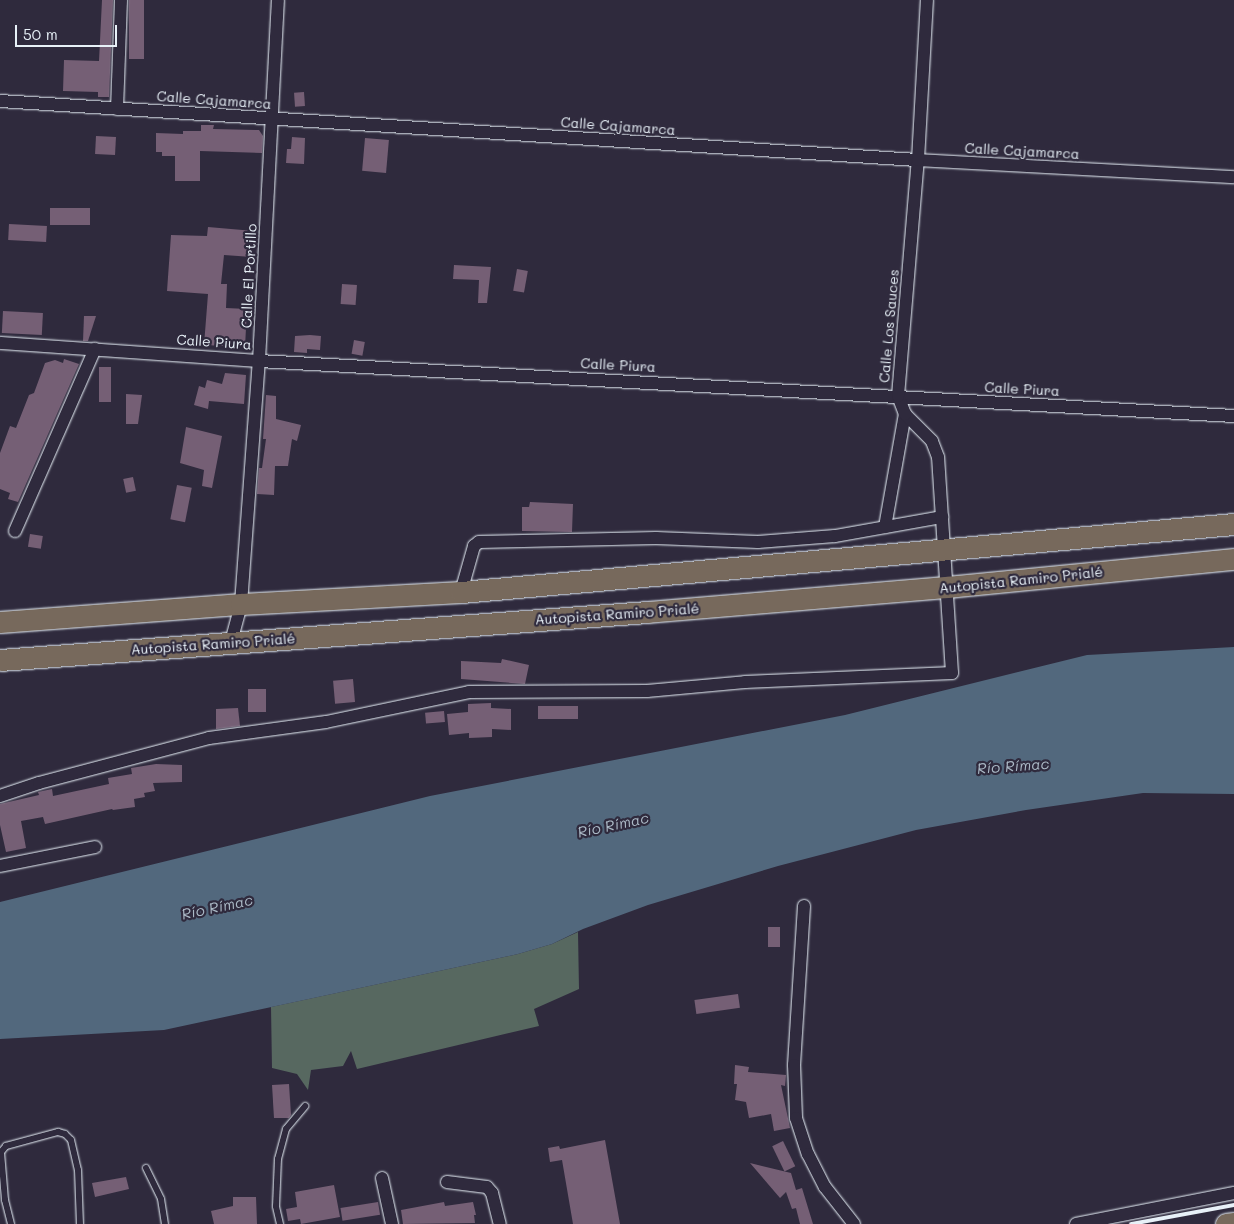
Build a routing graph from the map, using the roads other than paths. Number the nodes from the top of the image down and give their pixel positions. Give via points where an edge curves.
1 (121, 0) edge
2 (278, 0) edge
3 (927, 0) edge
4 (0, 101) edge
5 (117, 109) junction
6 (273, 118) junction
7 (918, 160) junction
8 (1234, 177) edge
9 (0, 343) edge
10 (95, 349) junction
11 (259, 360) junction
12 (898, 396) junction
13 (905, 414) junction
14 (1234, 416) edge
15 (942, 517) junction
16 (1234, 524) edge
17 (885, 527) junction
18 (15, 531) dead end
19 (944, 548) junction
20 (1234, 559) edge
21 (948, 587) junction
22 (461, 592) junction
23 (241, 604) junction
24 (0, 622) edge
25 (231, 642) junction
26 (0, 660) edge
27 (0, 796) edge
28 (95, 847) dead end
29 (0, 866) edge
30 (804, 906) dead end
31 (305, 1106) dead end
32 (146, 1168) dead end
33 (382, 1178) dead end
34 (447, 1182) dead end
35 (1234, 1193) edge
36 (1234, 1222) edge
37 (11, 1224) edge
38 (80, 1224) edge
39 (165, 1224) edge
40 (280, 1224) edge
41 (392, 1224) edge
42 (500, 1224) edge
43 (854, 1224) edge
44 (1076, 1224) edge
45 (1226, 1224) edge

1 - 5 street
2 - 6 street, Calle El Portillo
3 - 7 street, Calle Los Sauces
4 - 5 street, Calle Cajamarca
5 - 6 street, Calle Cajamarca
6 - 7 street, Calle Cajamarca
6 - 11 street, Calle El Portillo
7 - 8 street, Calle Cajamarca
7 - 12 street, Calle Los Sauces
9 - 10 street, Calle Piura
10 - 11 street, Calle Piura
10 - 18 street
11 - 12 street, Calle Piura
11 - 23 street, Calle El Portillo
12 - 13 street, Calle Los Sauces
12 - 14 street, Calle Piura
13 - 15 street, Calle Los Sauces via 932,441 938,457
13 - 17 street
15 - 17 street
15 - 19 street, Calle Los Sauces
16 - 19 highway
17 - 22 street via 835,536 758,542 656,538 479,542 474,546
19 - 21 street, Calle Los Sauces
19 - 22 highway
20 - 21 highway, Autopista Ramiro Prialé
21 - 25 highway, Autopista Ramiro Prialé
21 - 27 street, Calle Los Sauces via 954,671 951,674 745,682 647,691 469,692 326,722 209,738
22 - 23 highway
23 - 24 highway
23 - 25 street, Calle El Portillo
25 - 26 highway, Autopista Ramiro Prialé
28 - 29 street
30 - 43 street via 794,1065 796,1118 808,1154 825,1186
31 - 40 lane via 286,1129 278,1159 276,1206
32 - 39 lane via 161,1199
33 - 41 street
34 - 42 street via 487,1187 492,1193
35 - 44 street
36 - 45 highway
37 - 38 lane via 5,1200 1,1152 6,1146 58,1132 71,1140 78,1170

